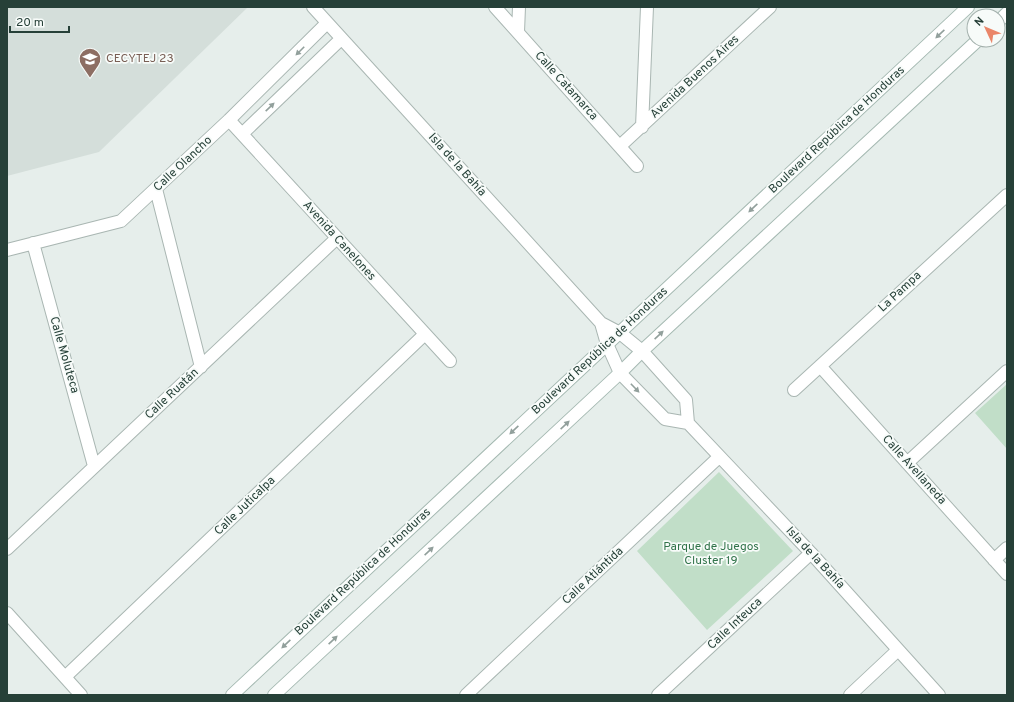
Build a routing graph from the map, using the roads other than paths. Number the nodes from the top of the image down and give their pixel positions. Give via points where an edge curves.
1 (313, 7) edge
2 (495, 7) edge
3 (519, 7) edge
4 (647, 7) edge
5 (770, 7) edge
6 (968, 7) edge
7 (328, 23) junction
8 (518, 32) junction
9 (341, 39) junction
10 (969, 48) edge
11 (229, 120) junction
12 (642, 127) junction
13 (242, 134) junction
14 (620, 146) junction
15 (637, 166) dead end
16 (156, 189) junction
17 (1007, 195) edge
18 (337, 238) junction
19 (32, 244) junction
20 (7, 250) edge
21 (601, 323) junction
22 (620, 333) junction
23 (425, 334) junction
24 (606, 344) junction
25 (642, 351) junction
26 (450, 361) dead end
27 (820, 366) junction
28 (201, 367) junction
29 (1007, 371) edge
30 (620, 373) junction
31 (794, 390) dead end
32 (688, 423) junction
33 (719, 457) junction
34 (908, 463) junction
35 (94, 466) junction
36 (1007, 548) edge
37 (7, 549) edge
38 (811, 553) junction
39 (994, 560) junction
40 (1007, 574) edge
41 (7, 613) edge
42 (898, 650) junction
43 (65, 677) junction
44 (82, 695) edge
45 (232, 695) edge
46 (274, 695) edge
47 (466, 695) edge
48 (658, 695) edge
49 (850, 695) edge
50 (939, 695) edge

1 - 7 street, Isla de la Bahía
2 - 8 street, Calle Catamarca
3 - 8 street
4 - 12 street
5 - 12 street, Avenida Buenos Aires
6 -> 22 street, Boulevard República de Honduras
7 - 9 street, Isla de la Bahía
7 -> 11 street, Calle Olancho
8 - 14 street, Calle Catamarca
13 -> 9 street
9 - 21 street, Isla de la Bahía
25 -> 10 street
11 - 13 street, Avenida Canelones
11 - 16 street, Calle Olancho
12 - 14 street, Avenida Buenos Aires
13 - 18 street, Avenida Canelones
14 - 15 street, Calle Catamarca
16 - 19 street, Calle Olancho via 122,222
16 - 28 street
17 - 27 street, La Pampa
18 - 23 street, Avenida Canelones
18 - 28 street, Calle Ruatán
19 - 20 street, Calle Olancho
19 - 35 street, Calle Moluteca
21 - 22 street, Isla de la Bahía
21 - 24 street, Isla de la Bahía
22 - 24 street, Boulevard República de Honduras
22 - 25 street, Isla de la Bahía
23 - 26 street, Avenida Canelones
23 - 43 street, Calle Juticalpa
24 - 30 street, Isla de la Bahía
24 -> 45 street, Boulevard República de Honduras
25 - 30 street
25 - 32 street, Isla de la Bahía via 686,400
27 - 31 street, La Pampa
27 - 34 street, Calle Avellaneda
28 - 35 street, Calle Ruatán
29 - 34 street
30 -> 32 street, Isla de la Bahía via 665,419
46 -> 30 street
32 - 33 street, Isla de la Bahía
33 - 38 street, Isla de la Bahía
33 - 47 street, Calle Atlántida
34 - 39 street, Calle Avellaneda
35 - 37 street, Calle Ruatán
36 - 39 street
38 - 42 street, Isla de la Bahía
38 - 48 street, Calle Inteuca
39 - 40 street, Calle Avellaneda
41 - 43 street
42 - 49 street
42 - 50 street, Isla de la Bahía
43 - 44 street

